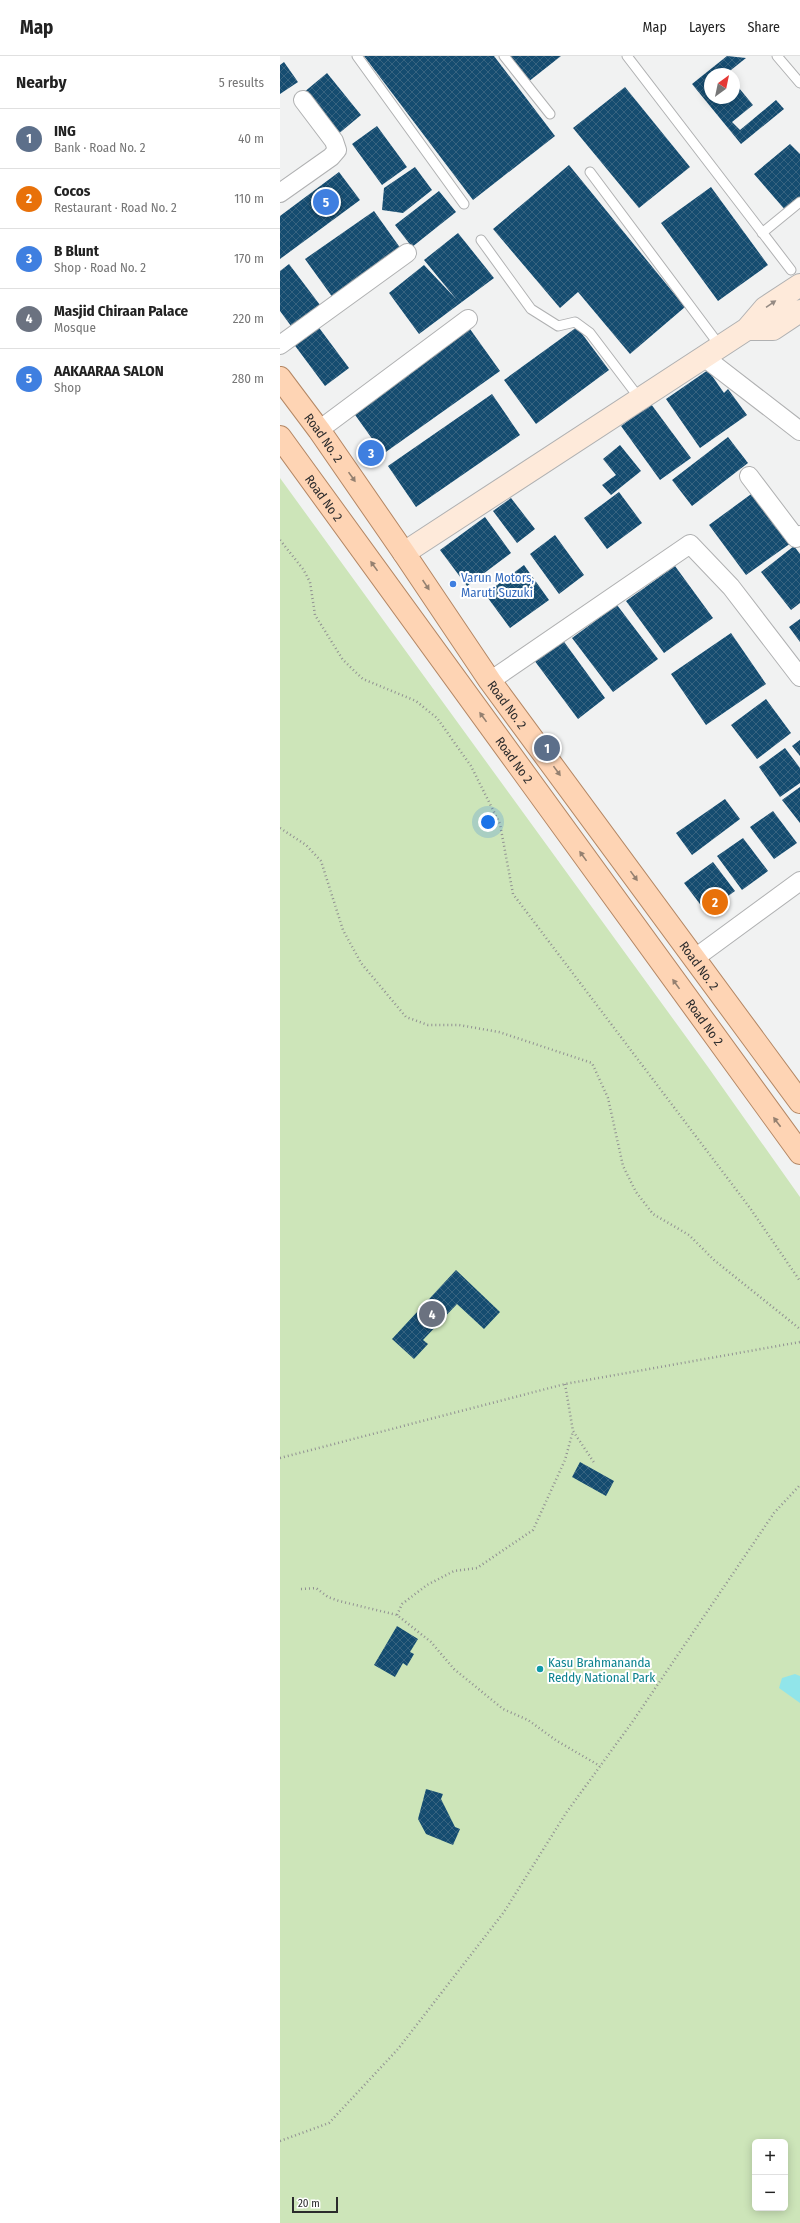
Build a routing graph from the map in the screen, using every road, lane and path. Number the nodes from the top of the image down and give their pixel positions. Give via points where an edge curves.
1 (357, 56) edge
2 (504, 56) edge
3 (627, 56) edge
4 (777, 56) edge
5 (800, 83) edge
6 (303, 100) dead end
7 (550, 114) dead end
8 (590, 172) dead end
9 (280, 193) edge
10 (800, 202) edge
11 (464, 204) dead end
12 (762, 232) junction
13 (481, 240) dead end
14 (407, 253) dead end
15 (795, 278) edge
16 (800, 311) edge
17 (468, 319) dead end
18 (746, 329) junction
19 (280, 345) edge
20 (712, 351) junction
21 (280, 378) edge
22 (640, 399) junction
23 (319, 430) junction
24 (800, 431) edge
25 (280, 437) edge
26 (749, 476) dead end
27 (800, 535) edge
28 (280, 540) edge
29 (404, 553) junction
30 (800, 677) edge
31 (490, 681) junction
32 (280, 828) edge
33 (800, 881) edge
34 (695, 958) junction
35 (798, 1096) edge
36 (800, 1153) edge
37 (800, 1281) edge
38 (800, 1329) edge
39 (800, 1342) edge
40 (565, 1384) junction
41 (573, 1431) junction
42 (280, 1458) edge
43 (595, 1464) dead end
44 (800, 1485) edge
45 (301, 1589) dead end
46 (397, 1615) junction
47 (600, 1766) junction
48 (280, 2141) edge

1 - 11 lane
2 - 7 lane
3 - 12 lane
4 - 5 lane
6 - 9 street via 334,141 337,150
8 - 20 lane
10 - 12 lane
12 - 15 lane
13 - 22 lane via 531,309 558,326 575,322 590,333
14 - 19 street
18 -> 15 main road
16 - 18 main road via 773,329
17 - 23 street
18 - 20 main road
20 - 22 main road
20 - 24 street
21 - 23 main road, Road No. 2
22 - 29 main road
23 -> 29 main road, Road No. 2
36 -> 25 main road, Road No 2
26 - 27 street via 796,538
28 - 37 path via 310,582 315,615 343,660 363,679 416,701 437,718 471,766 500,824 513,894 750,1208
29 -> 31 main road, Road No. 2
30 - 31 street via 731,587 690,544
31 -> 34 main road, Road No. 2
32 - 38 path via 306,845 321,861 343,930 362,963 406,1017 428,1024 459,1025 500,1032 592,1063 608,1098 623,1166 636,1192 654,1214 689,1234 714,1260
33 - 34 street
34 - 35 main road, Road No. 2
39 - 40 path
40 - 41 path
40 - 42 path
41 - 43 path
41 - 46 path via 565,1460 533,1530 477,1568 454,1571 426,1584 402,1604
44 - 47 path via 774,1513
45 - 46 path via 316,1588 328,1597
46 - 47 path via 431,1642 454,1669 503,1709 528,1720 557,1741
47 - 48 path via 566,1813 504,1912 398,2049 329,2123

